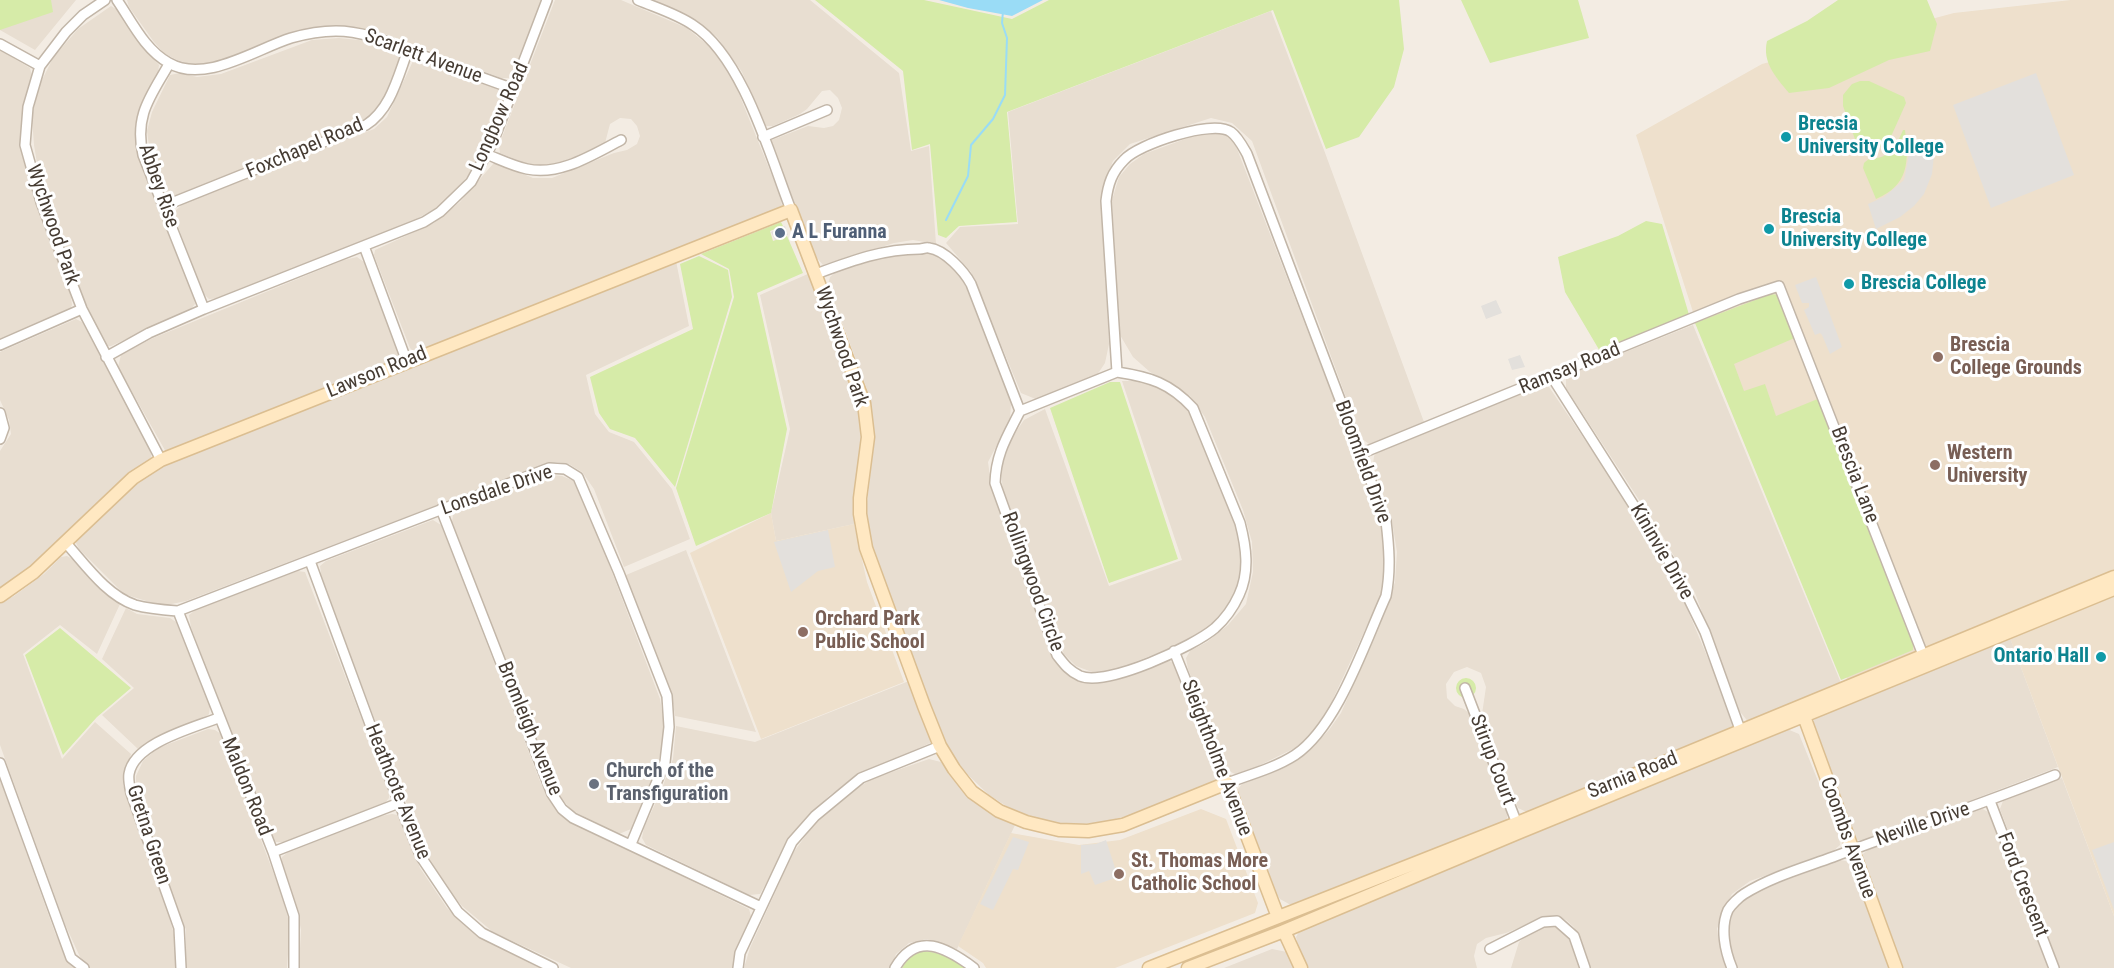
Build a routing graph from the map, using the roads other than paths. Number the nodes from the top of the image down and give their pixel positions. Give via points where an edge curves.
1 (105, 0) edge
2 (117, 0) edge
3 (547, 0) edge
4 (639, 0) edge
5 (0, 44) edge
6 (408, 50) junction
7 (170, 64) junction
8 (40, 66) junction
9 (514, 89) junction
10 (827, 110) dead end
11 (763, 137) junction
12 (621, 140) dead end
13 (486, 154) junction
14 (164, 207) junction
15 (791, 210) junction
16 (364, 246) junction
17 (816, 274) junction
18 (1779, 286) joint
19 (82, 309) junction
20 (204, 309) junction
21 (0, 345) edge
22 (106, 357) junction
23 (407, 362) junction
24 (1117, 372) junction
25 (1552, 377) junction
26 (1020, 411) junction
27 (0, 413) edge
28 (0, 440) edge
29 (1360, 454) junction
30 (161, 460) junction
31 (441, 509) junction
32 (65, 542) junction
33 (310, 561) junction
34 (2114, 577) edge
35 (2114, 589) edge
36 (0, 596) edge
37 (178, 611) junction
38 (1174, 651) junction
39 (1925, 661) junction
40 (1465, 688) dead end
41 (1802, 711) junction
42 (219, 718) junction
43 (1742, 736) junction
44 (940, 746) junction
45 (0, 763) edge
46 (2055, 775) dead end
47 (1227, 783) junction
48 (1990, 801) junction
49 (399, 803) junction
50 (1518, 827) junction
51 (631, 844) junction
52 (1851, 850) junction
53 (273, 852) junction
54 (761, 907) junction
55 (1278, 917) junction
56 (1284, 931) junction
57 (1490, 949) dead end
58 (84, 968) edge
59 (181, 968) edge
60 (294, 968) edge
61 (553, 968) edge
62 (738, 968) edge
63 (895, 968) edge
64 (974, 968) edge
65 (1149, 968) edge
66 (1188, 968) edge
67 (1300, 968) edge
68 (1585, 968) edge
69 (1732, 968) edge
70 (1896, 968) edge
71 (2054, 968) edge

1 - 8 street, Wychwood Park via 66,32
2 - 7 street via 137,31
3 - 9 street, Longbow Road
4 - 11 street, Wychwood Park via 694,25 718,46 745,92
5 - 8 street
6 - 7 street, Scarlett Avenue via 363,33 335,31 290,39 204,69 189,70
6 - 9 street, Scarlett Avenue
6 - 14 street, Foxchapel Road via 376,119
7 - 14 street, Abbey Rise via 140,122 143,155
8 - 19 street, Wychwood Park via 28,107 26,145 41,202
9 - 13 street, Longbow Road
10 - 11 street
11 - 15 street, Wychwood Park
12 - 13 street via 554,169 526,168
13 - 16 street, Longbow Road via 471,182 440,212
14 - 20 street, Abbey Rise
15 - 17 street, Wychwood Park
15 - 23 street, Lawson Road
16 - 20 street, Longbow Road
16 - 23 street
17 - 26 street via 884,251 929,248 949,258 971,284
17 - 44 street, Wychwood Park via 864,403 867,437 860,506 866,548
18 - 25 street, Ramsay Road
18 - 39 street, Brescia Lane
19 - 21 street
19 - 22 street, Wychwood Park
20 - 22 street, Longbow Road
22 - 30 street, Wychwood Park
23 - 30 street, Lawson Road
24 - 26 street
24 - 29 street, Bloomfield Drive via 1108,184 1115,169 1138,149 1192,131 1223,128 1232,132 1247,154
24 - 38 street, Rollingwood Circle via 1161,383 1193,408 1244,536 1246,566 1239,596 1215,628
25 - 29 street, Ramsay Road
25 - 43 street, Kininvie Drive via 1673,567 1706,632
26 - 38 street, Rollingwood Circle via 997,457 995,483 1057,654 1067,668 1082,677 1098,678 1117,675
27 - 28 street via 4,428
29 - 47 street, Bloomfield Drive via 1386,521 1390,563 1386,596 1341,698 1323,728 1295,755
30 - 32 street, Lawson Road via 132,478
31 - 33 street, Lonsdale Drive
31 - 51 street, Bromleigh Avenue via 552,794 573,818
31 - 51 street, Lonsdale Drive via 549,468 565,469 578,477 667,696 665,762
32 - 36 street, Lawson Road via 34,572
32 - 37 street, Lonsdale Drive via 119,597 134,604
33 - 37 street, Lonsdale Drive
33 - 49 street, Heathcote Avenue
34 - 39 street, Sarnia Road
35 - 39 street, Sarnia Road
37 - 42 street, Maldon Road
38 - 47 street, Sleightholme Avenue
39 - 41 street, Sarnia Road
40 - 50 street, Stirup Court
41 - 43 street, Sarnia Road
41 - 52 street, Coombs Avenue
42 - 53 street, Maldon Road
42 - 59 street, Gretna Green via 152,745 137,756 129,774 131,794 179,928
43 - 50 street, Sarnia Road
44 - 47 street, Bloomfield Drive via 972,792 999,812 1059,830 1091,832 1123,825
44 - 54 street via 861,778 814,816 792,843
45 - 58 street via 71,958
46 - 48 street, Neville Drive
47 - 55 street, Sleightholme Avenue
48 - 52 street, Neville Drive
48 - 71 street, Ford Crescent
49 - 53 street
49 - 61 street, Heathcote Avenue via 421,857 458,912 482,933
50 - 55 street, Sarnia Road
50 - 56 street, Sarnia Road
51 - 54 street, Bromleigh Avenue
52 - 69 street, Neville Drive via 1742,895 1729,909 1725,929 1725,951
52 - 70 street, Coombs Avenue
53 - 60 street, Maldon Road via 294,916
54 - 62 street via 740,953
55 - 56 street, Sleightholme Avenue
55 - 65 street, Sarnia Road
56 - 66 street, Sarnia Road
56 - 67 street
57 - 68 street via 1543,922 1557,921 1574,936
63 - 64 street via 911,949 923,944 952,952

